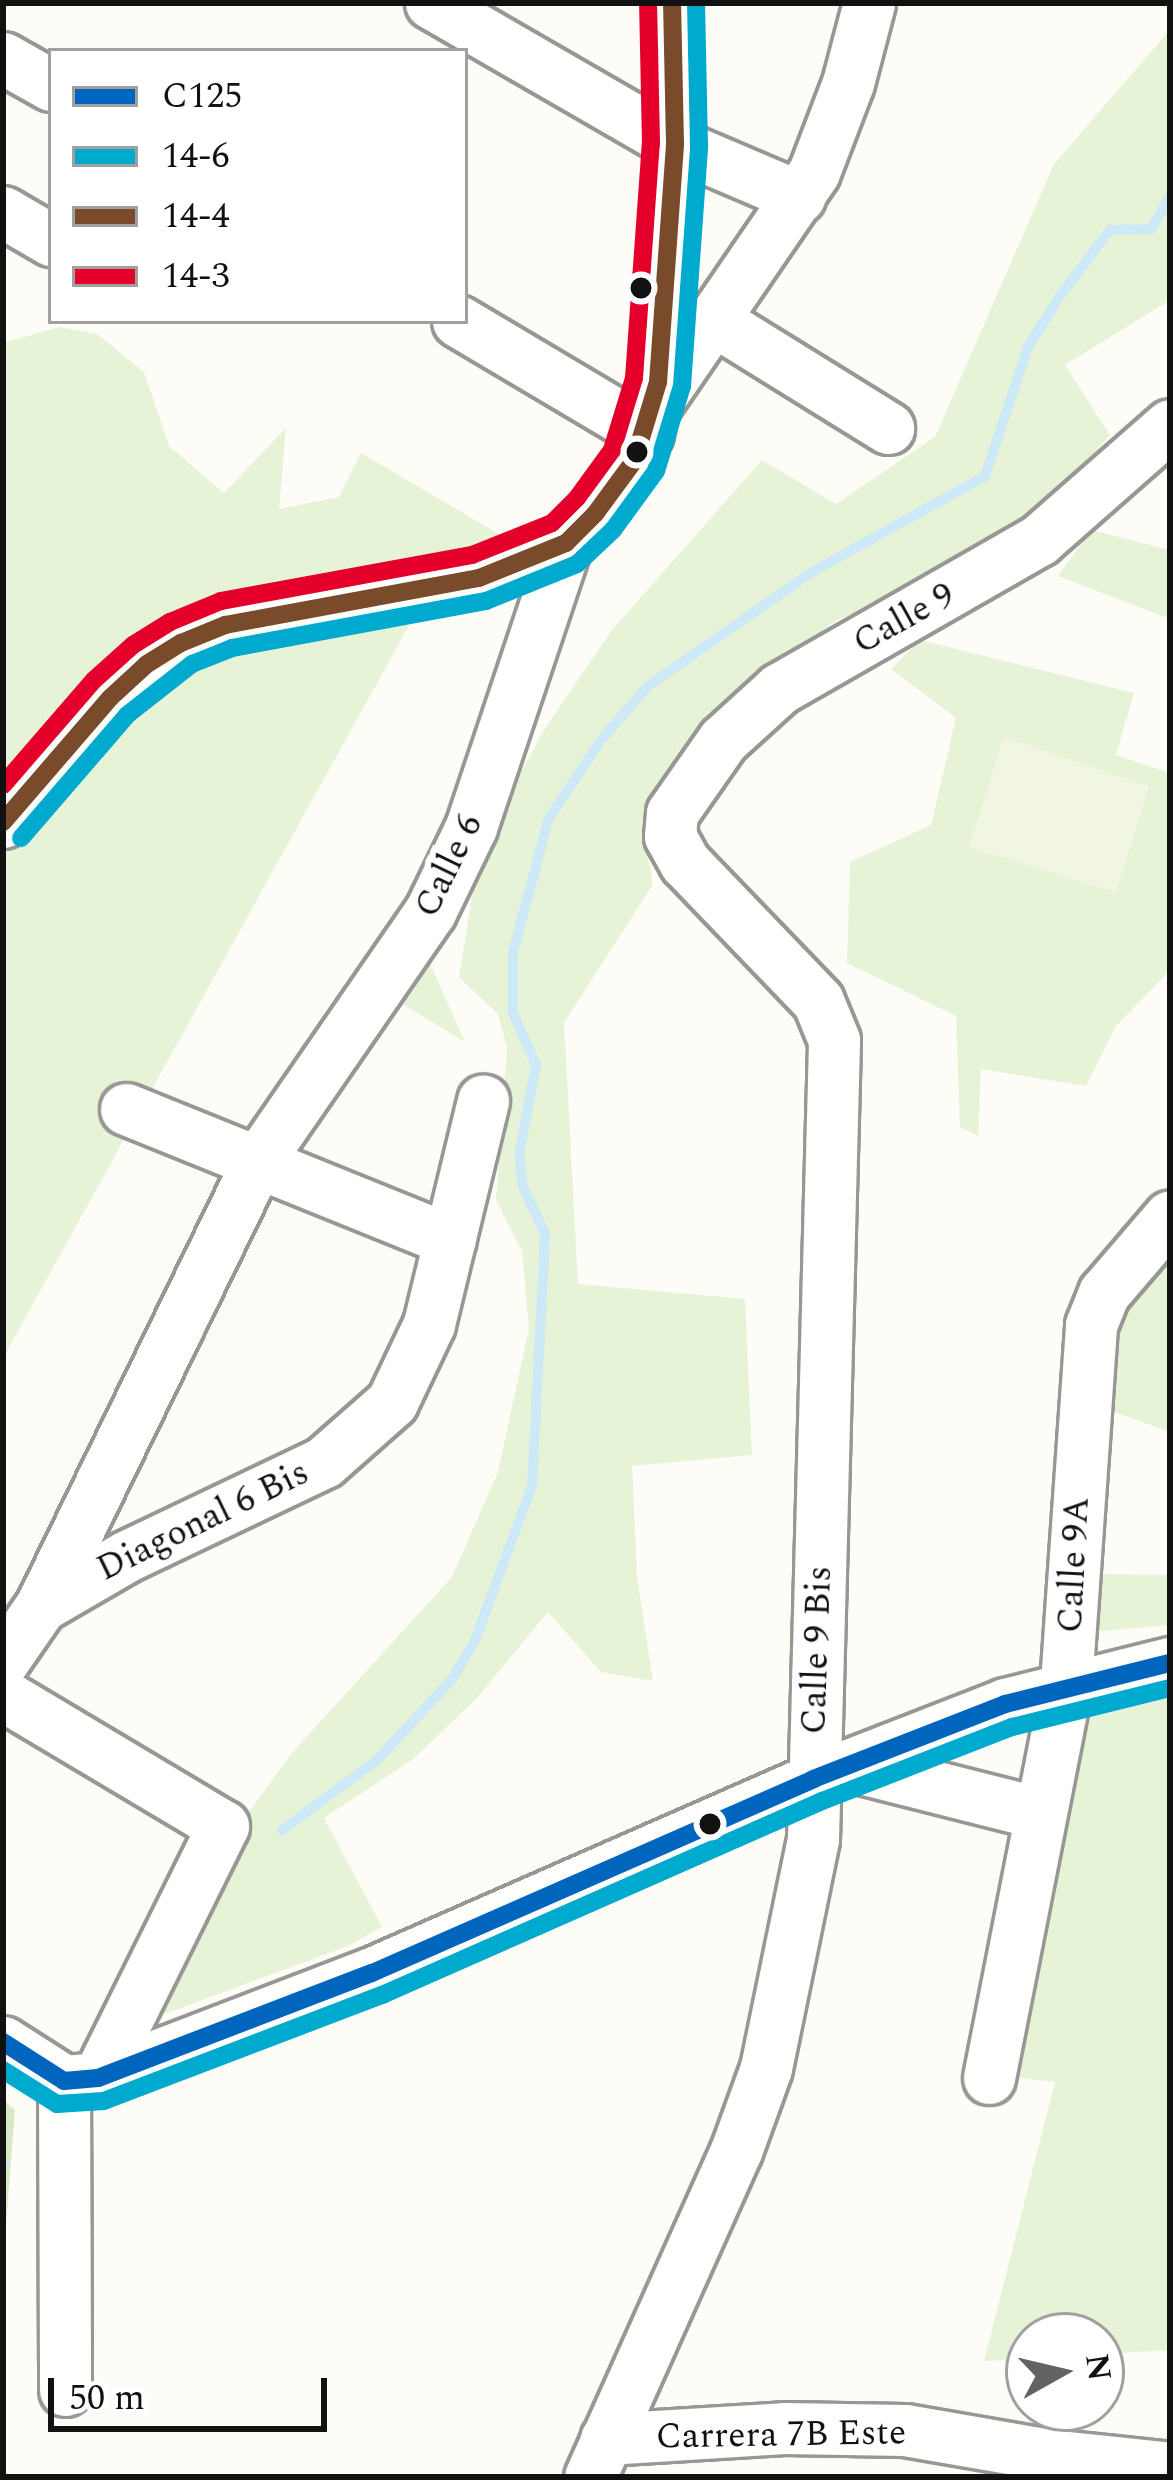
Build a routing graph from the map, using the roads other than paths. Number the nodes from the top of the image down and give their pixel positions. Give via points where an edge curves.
1 (431, 3) edge
2 (672, 3) edge
3 (869, 3) edge
4 (3, 58) edge
5 (48, 83) edge
6 (675, 144) junction
7 (800, 197) junction
8 (3, 212) edge
9 (48, 238) edge
10 (714, 320) junction
11 (464, 324) edge
12 (651, 420) junction
13 (1170, 425) edge
14 (888, 428) dead end
15 (566, 543) junction
16 (3, 821) edge
17 (818, 1000) joint
18 (483, 1100) dead end
19 (126, 1108) dead end
20 (258, 1161) junction
21 (1170, 1216) edge
22 (450, 1240) junction
23 (41, 1606) junction
24 (3, 1660) edge
25 (1170, 1663) edge
26 (1066, 1684) junction
27 (3, 1695) edge
28 (831, 1772) junction
29 (1039, 1813) junction
30 (3, 2042) edge
31 (989, 2078) dead end
32 (81, 2080) junction
33 (65, 2390) dead end
34 (598, 2458) edge
35 (1170, 2468) edge

1 - 6 street
2 - 6 street, Calle 6
3 - 7 street via 831,133
4 - 5 street
6 - 7 street
6 - 12 street, Calle 6
7 - 10 street
8 - 9 street
10 - 12 street
10 - 14 street
11 - 12 street
12 - 15 street, Calle 6 via 616,488
13 - 17 street, Calle 9 via 1039,540 764,701 698,770 671,813 670,836 685,863
15 - 16 street via 479,578 225,625 181,643 110,698
15 - 20 street, Calle 6 via 453,868
17 - 28 street, Calle 9 Bis via 836,1063
18 - 22 street, Diagonal 6 Bis
19 - 20 street
20 - 22 street
20 - 23 street, Calle 6
21 - 26 street, Calle 9A via 1104,1294 1091,1325
22 - 23 street, Diagonal 6 Bis via 420,1352 392,1402 360,1436 287,1484 127,1556
23 - 24 street, Calle 6
25 - 26 street
26 - 28 street
26 - 29 street, Calle 9A
27 - 32 street via 223,1826
28 - 29 street
28 - 32 street via 372,1973
28 - 34 street, Calle 9 Bis via 766,2068
29 - 31 street, Calle 9A
30 - 32 street
32 - 33 street
34 - 35 street, Carrera 7B Este via 784,2428 905,2430

